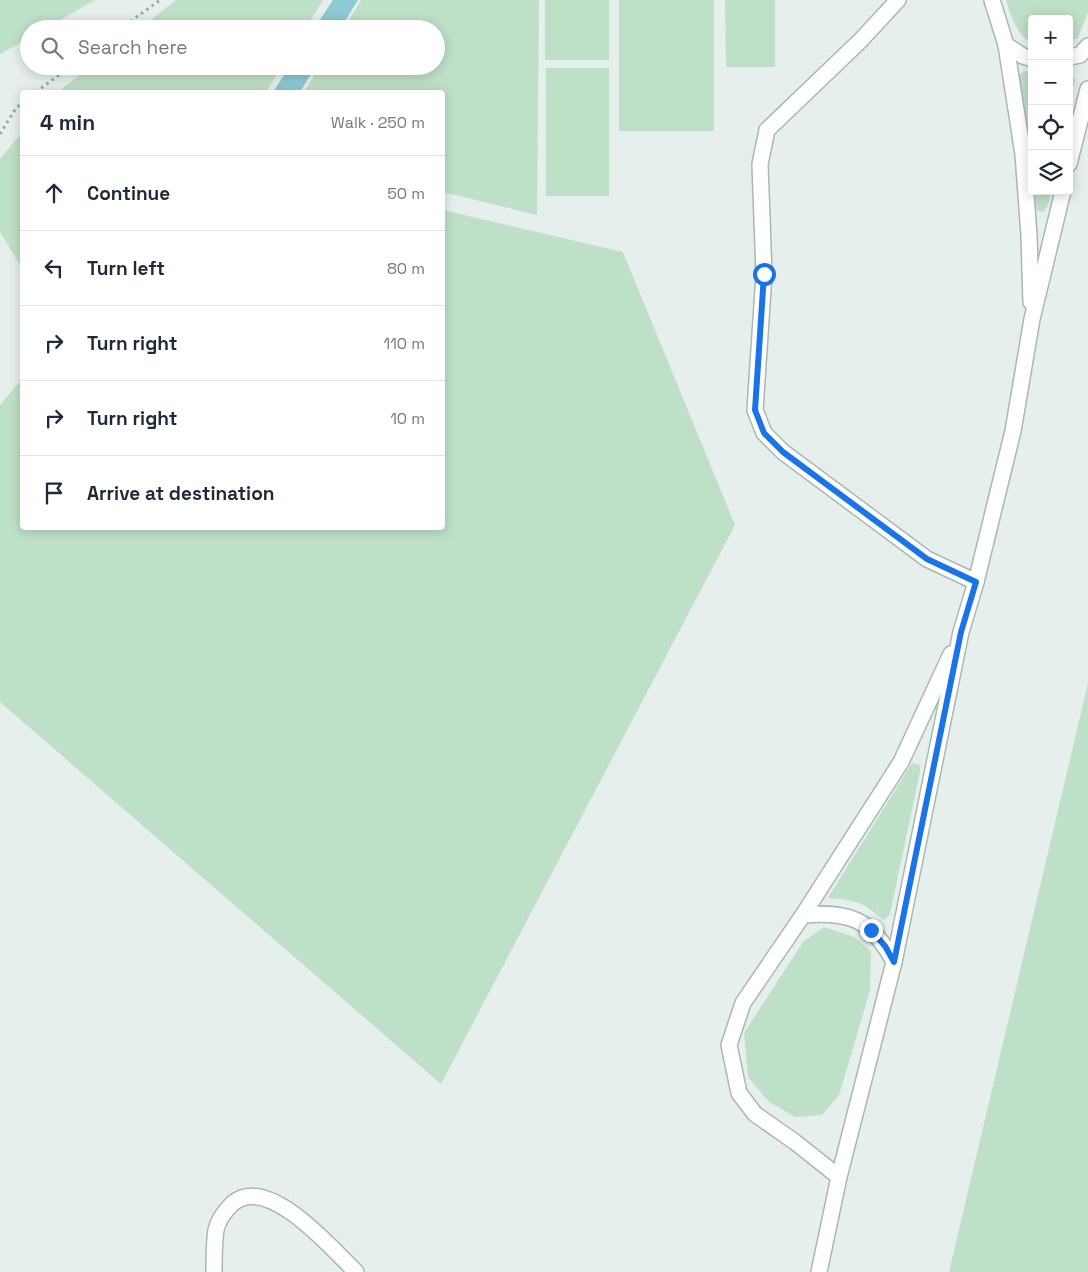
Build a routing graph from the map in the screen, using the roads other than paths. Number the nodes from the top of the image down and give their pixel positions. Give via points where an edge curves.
1 (898, 0) edge
2 (992, 0) edge
3 (1006, 45) junction
4 (1088, 46) edge
5 (1073, 56) edge
6 (1028, 58) edge
7 (1088, 89) edge
8 (1073, 150) edge
9 (1062, 195) edge
10 (1032, 319) junction
11 (976, 582) junction
12 (961, 632) junction
13 (803, 915) junction
14 (894, 962) junction
15 (839, 1177) junction
16 (214, 1272) edge
17 (356, 1272) edge
18 (819, 1272) edge

1 - 11 street via 767,130 760,164 764,274 755,410 764,433 783,452 927,559
2 - 3 street
3 - 6 street
3 - 10 street via 1023,154
4 - 5 street via 1080,55
7 - 8 street
9 - 10 street
10 - 11 street via 1013,431
11 - 12 street
12 - 13 street via 902,762
12 - 14 street
13 - 14 street via 827,913 849,916 871,930
13 - 15 street via 743,1003 729,1046 739,1093 756,1114
14 - 15 street
15 - 18 street
16 - 17 street via 216,1229 222,1216 242,1197 255,1196 278,1203 298,1217

